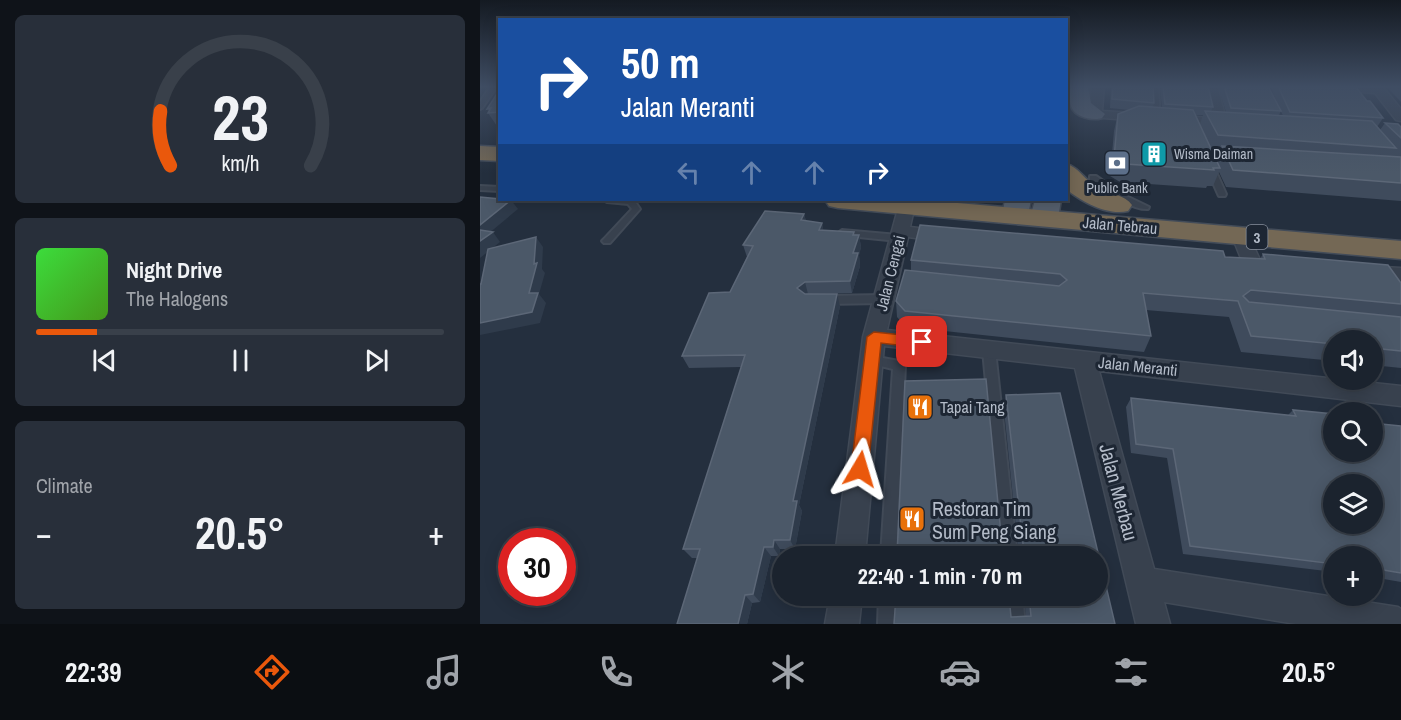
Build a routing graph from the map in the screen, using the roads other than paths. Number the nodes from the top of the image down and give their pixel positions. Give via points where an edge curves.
1 (1112, 115) edge
2 (1218, 115) edge
3 (1156, 118) joint
4 (1220, 123) junction
5 (1244, 124) edge
6 (1206, 157) edge
7 (1068, 175) edge
8 (1093, 178) dead end
9 (480, 188) edge
10 (498, 189) edge
11 (1222, 194) dead end
12 (620, 201) edge
13 (852, 201) edge
14 (907, 205) junction
15 (1049, 206) edge
16 (1132, 206) junction
17 (1017, 207) edge
18 (1401, 228) edge
19 (830, 232) edge
20 (899, 235) junction
21 (958, 237) edge
22 (607, 241) dead end
23 (1401, 250) edge
24 (1240, 253) junction
25 (1275, 264) edge
26 (1347, 270) edge
27 (1393, 280) edge
28 (891, 286) junction
29 (808, 300) edge
30 (873, 348) junction
31 (989, 350) junction
32 (1084, 360) junction
33 (1401, 396) edge
34 (851, 546) edge
35 (890, 546) edge
36 (1009, 546) edge
37 (1142, 583) junction
38 (845, 606) edge
39 (887, 606) edge
40 (1015, 606) edge
41 (842, 624) edge
42 (886, 624) edge
43 (1017, 624) edge
44 (1153, 624) edge
45 (1398, 624) edge

1 - 3 street
2 - 4 street
3 - 4 street via 1192,125
4 - 5 street
6 - 11 lane
7 - 16 highway via 1082,190
8 - 16 lane
9 - 10 lane
12 - 22 lane via 632,202 636,208
13 - 14 highway, Jalan Tebrau / 3
14 - 17 highway, Jalan Tebrau / 3
14 - 20 street, Jalan Cengai
15 - 16 highway, Jalan Tebrau / 3
15 - 17 highway, Jalan Tebrau / 3
15 - 24 highway, Jalan Tebrau / 3
16 - 18 highway, Jalan Tebrau / 3
19 - 20 lane
20 - 21 street
20 - 28 street, Jalan Cengai
23 - 24 highway, Jalan Tebrau / 3
24 - 25 street
26 - 27 street
28 - 29 lane
28 - 30 street, Jalan Cengai
30 - 31 street, Jalan Meranti
30 - 34 street, Jalan Cengai
30 - 35 lane via 899,366
31 - 32 street, Jalan Meranti
31 - 36 lane
32 - 33 street, Jalan Meranti
32 - 37 street, Jalan Merbau
37 - 44 street, Jalan Merbau
37 - 45 street
38 - 41 street
39 - 42 lane
40 - 43 lane

